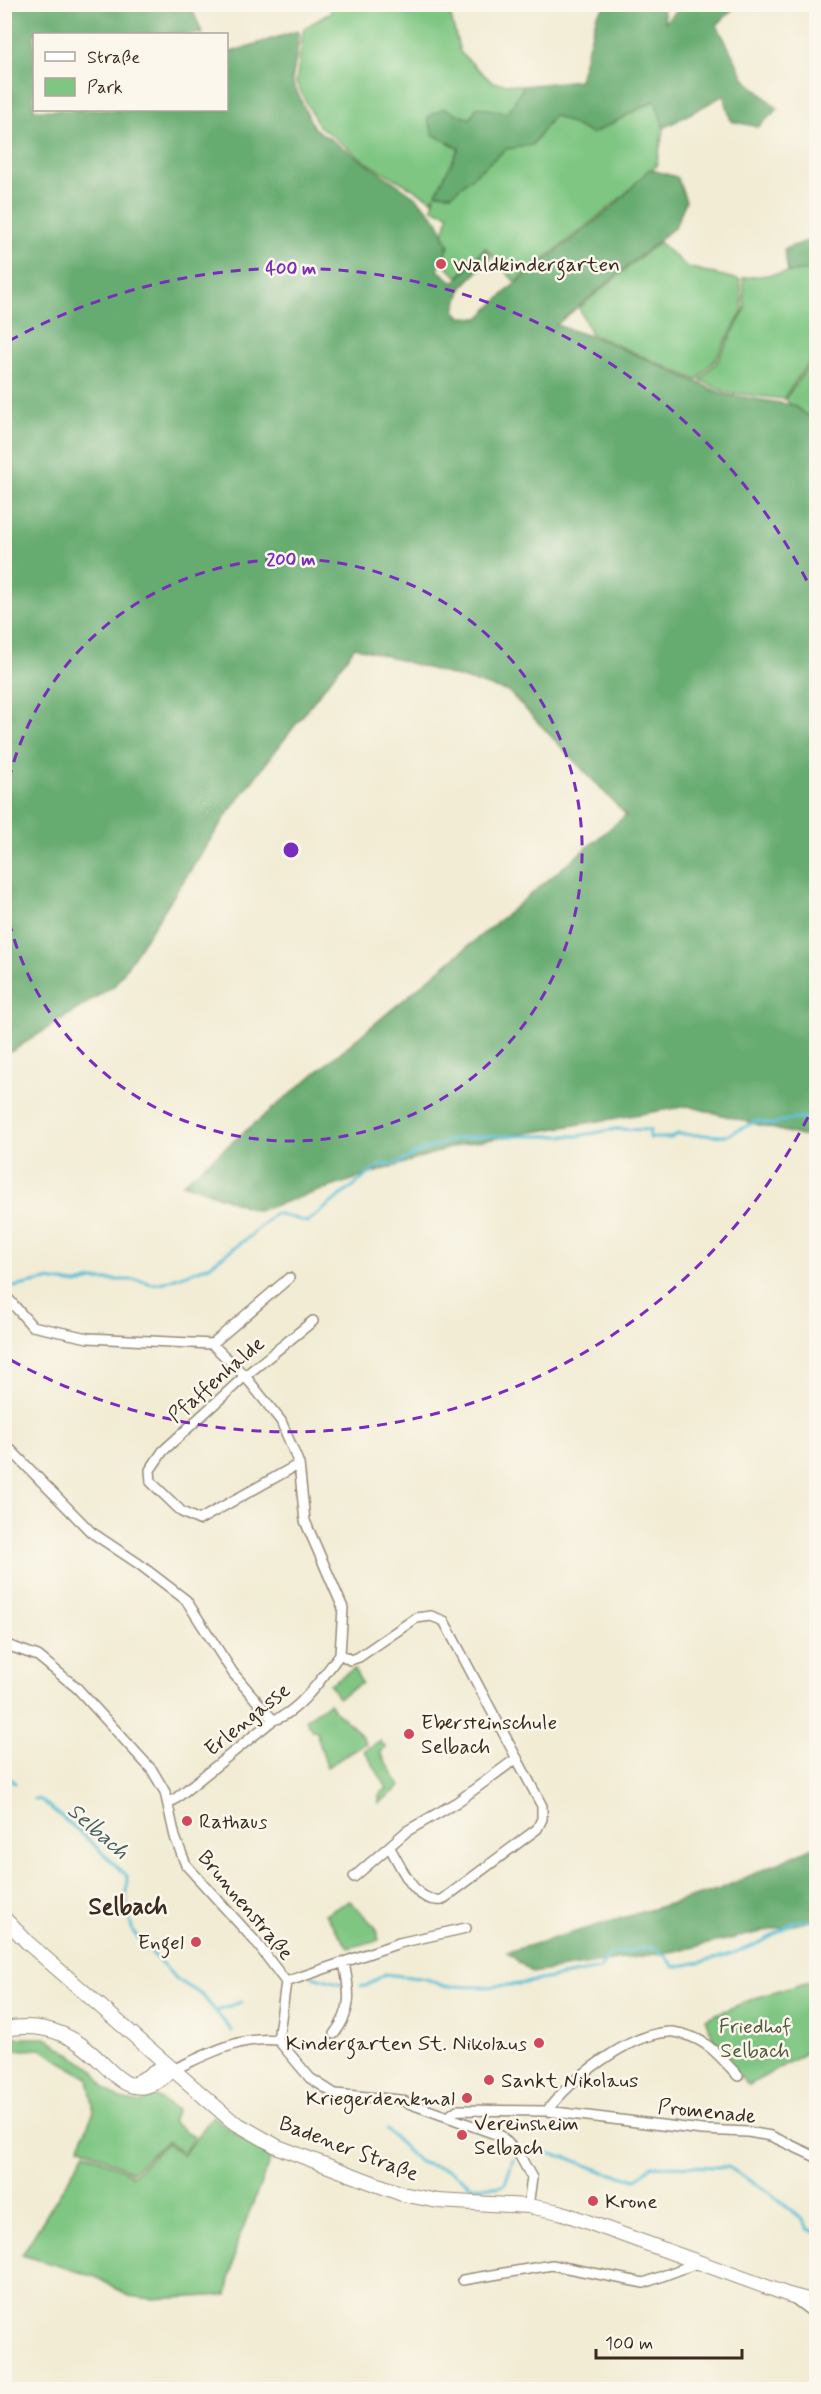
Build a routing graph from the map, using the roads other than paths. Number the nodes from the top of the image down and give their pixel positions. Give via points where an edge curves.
1 (289, 1278) dead end
2 (4, 1294) edge
3 (313, 1321) dead end
4 (212, 1344) junction
5 (245, 1376) junction
6 (4, 1443) edge
7 (299, 1464) junction
8 (4, 1644) edge
9 (340, 1654) junction
10 (273, 1720) junction
11 (517, 1758) junction
12 (169, 1804) junction
13 (390, 1848) junction
14 (354, 1877) dead end
15 (4, 1918) edge
16 (466, 1928) dead end
17 (344, 1963) junction
18 (286, 1982) junction
19 (4, 2029) edge
20 (334, 2034) dead end
21 (278, 2040) junction
22 (172, 2070) junction
23 (738, 2076) dead end
24 (547, 2111) junction
25 (449, 2116) junction
26 (816, 2157) edge
27 (528, 2206) junction
28 (700, 2262) junction
29 (463, 2280) dead end
30 (789, 2295) junction
31 (816, 2302) edge
32 (816, 2315) edge

1 - 4 street
2 - 4 street via 32,1326 88,1338
3 - 5 street, Pfaffenhalde
4 - 5 street
5 - 7 street via 281,1421
5 - 7 street, Pfaffenhalde via 163,1450 150,1470 151,1482 182,1512 199,1520
6 - 10 street via 91,1532 186,1600 233,1673
7 - 9 street via 305,1521 343,1608
8 - 12 street, Brunnenstraße via 38,1656 77,1688 152,1770
9 - 10 street, Erlengasse via 321,1680 283,1718
9 - 11 street via 350,1660 359,1657 416,1618 431,1616 444,1621
10 - 12 street, Erlengasse
11 - 13 street via 457,1802 407,1831
11 - 13 street via 542,1806 537,1829 442,1900 433,1902 419,1895
12 - 18 street, Brunnenstraße via 175,1837 186,1864
13 - 14 street
15 - 22 main road, Badener Straße
16 - 17 street via 399,1943
17 - 18 street
17 - 20 street via 350,2006
18 - 21 street, Brunnenstraße
19 - 22 main road via 46,2027 63,2034 94,2054 117,2078 133,2085 152,2086
21 - 22 street via 233,2043
21 - 25 street via 310,2078 335,2094 400,2100
22 - 27 main road, Badener Straße via 232,2121 278,2146 367,2182 438,2201
23 - 24 street via 694,2037 670,2031 643,2038 610,2055 562,2091
24 - 25 street, Promenade via 457,2110
24 - 26 street, Promenade via 748,2132 771,2136
25 - 27 street via 501,2136 520,2156 532,2178
27 - 28 main road, Badener Straße via 560,2212
28 - 29 street via 644,2283 552,2265
28 - 30 main road, Badener Straße
30 - 31 main road, Badener Straße
30 - 32 street

